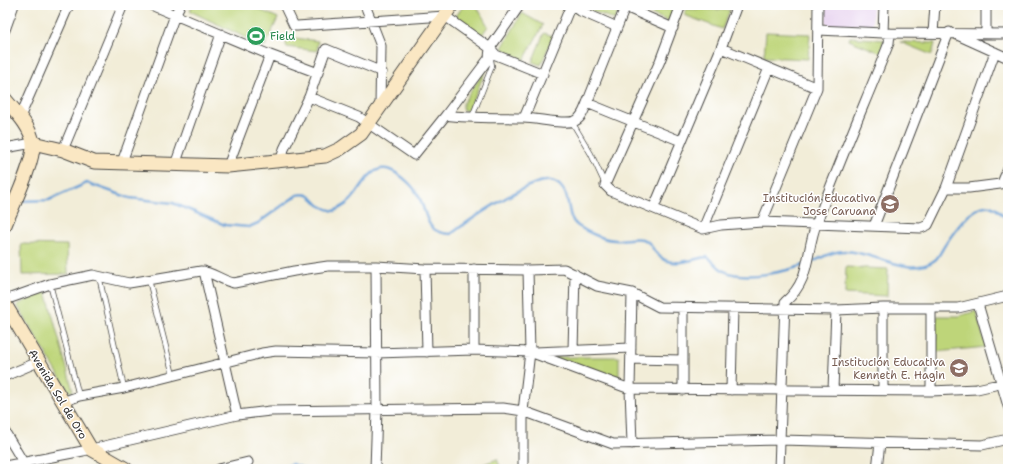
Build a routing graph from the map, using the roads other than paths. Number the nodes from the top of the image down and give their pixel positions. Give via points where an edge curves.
1 (14, 5) edge
2 (69, 5) edge
3 (123, 5) edge
4 (151, 5) edge
5 (180, 5) edge
6 (284, 5) edge
7 (365, 5) edge
8 (520, 5) edge
9 (573, 5) edge
10 (627, 5) edge
11 (681, 5) edge
12 (737, 5) edge
13 (818, 5) edge
14 (884, 5) edge
15 (934, 5) edge
16 (986, 5) edge
17 (449, 10) edge
18 (175, 15) junction
19 (371, 21) junction
20 (617, 28) junction
21 (672, 28) junction
22 (5, 30) edge
23 (818, 30) junction
24 (950, 32) junction
25 (887, 33) junction
26 (933, 33) junction
27 (221, 34) junction
28 (986, 34) junction
29 (1008, 34) edge
30 (490, 48) junction
31 (722, 48) junction
32 (995, 52) junction
33 (270, 55) junction
34 (488, 58) junction
35 (1008, 58) edge
36 (769, 68) junction
37 (382, 72) junction
38 (318, 73) junction
39 (543, 74) junction
40 (817, 88) junction
41 (308, 97) junction
42 (5, 99) edge
43 (587, 103) junction
44 (380, 106) junction
45 (446, 115) junction
46 (20, 117) junction
47 (524, 118) junction
48 (471, 119) junction
49 (632, 121) junction
50 (572, 122) junction
51 (368, 123) junction
52 (681, 141) junction
53 (33, 143) junction
54 (5, 148) edge
55 (63, 150) junction
56 (281, 160) junction
57 (122, 162) junction
58 (175, 165) junction
59 (228, 166) junction
60 (1008, 169) edge
61 (1005, 183) edge
62 (605, 185) junction
63 (946, 188) junction
64 (654, 208) junction
65 (762, 222) junction
66 (816, 223) junction
67 (5, 226) edge
68 (874, 226) junction
69 (703, 229) junction
70 (376, 266) junction
71 (425, 269) junction
72 (474, 269) junction
73 (528, 270) junction
74 (204, 271) junction
75 (574, 274) junction
76 (99, 276) junction
77 (149, 280) junction
78 (50, 284) junction
79 (632, 293) junction
80 (1008, 296) edge
81 (5, 300) edge
82 (5, 304) edge
83 (978, 304) junction
84 (684, 308) junction
85 (733, 308) junction
86 (883, 308) junction
87 (931, 308) junction
88 (785, 309) junction
89 (836, 310) junction
90 (631, 348) junction
91 (474, 350) junction
92 (573, 350) junction
93 (427, 352) junction
94 (530, 352) junction
95 (376, 353) junction
96 (631, 359) junction
97 (683, 360) junction
98 (38, 362) junction
99 (226, 362) junction
100 (173, 375) junction
101 (5, 376) edge
102 (1005, 383) edge
103 (124, 388) junction
104 (630, 389) junction
105 (782, 389) junction
106 (683, 390) junction
107 (731, 390) junction
108 (833, 390) junction
109 (883, 390) junction
110 (931, 391) junction
111 (78, 396) junction
112 (62, 402) junction
113 (1008, 406) edge
114 (377, 410) junction
115 (523, 411) junction
116 (237, 415) junction
117 (5, 432) edge
118 (1008, 439) edge
119 (780, 440) junction
120 (880, 443) junction
121 (632, 444) junction
122 (91, 449) junction
123 (23, 462) junction
124 (248, 462) dead end
125 (5, 466) edge
126 (126, 469) edge
127 (219, 469) edge
128 (375, 469) edge
129 (523, 469) edge
130 (779, 469) edge
131 (877, 469) edge

1 - 22 street
2 - 46 street
3 - 55 street
4 - 18 street
5 - 18 street
6 - 19 street via 294,26
7 - 19 street
8 - 30 street
9 - 20 street via 578,10
9 - 39 street
10 - 20 street
10 - 21 street via 632,10
11 - 21 street
12 - 31 street
13 - 23 street
14 - 25 street
15 - 26 street
16 - 28 street
17 - 19 street
17 - 30 street
17 - 44 street
18 - 27 street
18 - 57 street
19 - 37 street via 381,46
20 - 43 street
21 - 49 street
23 - 25 street
23 - 40 street
24 - 26 street
24 - 28 street
24 - 32 street
24 - 68 street
25 - 26 street
25 - 66 street via 889,43
27 - 33 street
27 - 58 street
28 - 29 street
30 - 34 street
30 - 39 street via 496,55
31 - 36 street
31 - 52 street
32 - 35 street
32 - 63 street
33 - 38 street
33 - 59 street
34 - 45 street
34 - 48 lane via 492,66
36 - 40 street
36 - 69 street
37 - 38 street via 326,50
37 - 44 street
38 - 41 street
39 - 47 street
40 - 65 street
41 - 51 street
41 - 56 street
42 - 46 street
43 - 49 street
43 - 50 street via 580,118
44 - 51 street
45 - 48 street
45 - 51 street via 414,155
46 - 53 street
47 - 48 street
47 - 50 street
49 - 52 street
49 - 62 street
50 - 62 lane
51 - 56 street via 354,140 325,156
52 - 64 street
53 - 54 street
53 - 55 street
53 - 67 street via 30,160
55 - 57 street via 94,162
56 - 59 street
57 - 58 street
58 - 59 street
60 - 61 street
61 - 63 street
62 - 64 street via 612,191
63 - 68 street via 925,227
64 - 69 street
65 - 66 street
65 - 69 street via 736,223
66 - 68 street
66 - 88 street via 804,278 785,302
70 - 71 street
70 - 74 street via 328,266 234,283 226,282
70 - 95 street
71 - 72 street
71 - 93 street
72 - 73 street
72 - 91 street
73 - 75 street via 564,269
73 - 94 street
74 - 77 street
74 - 99 street
75 - 79 street via 597,286
75 - 92 street
76 - 77 street via 129,283
76 - 78 street
76 - 103 lane
77 - 100 lane
78 - 81 street
78 - 111 lane
79 - 84 street via 659,307
79 - 90 street
80 - 83 street
82 - 98 street, Avenida Sol de Oro
83 - 87 street via 958,308
83 - 102 street
84 - 85 street
84 - 97 street
85 - 88 street
85 - 107 street
86 - 87 street
86 - 89 street
86 - 109 street
87 - 110 street
88 - 89 street
88 - 105 street
89 - 108 street
90 - 92 street
90 - 96 street
91 - 93 street
91 - 94 street
92 - 94 street
93 - 95 street
94 - 104 street
94 - 115 street
95 - 99 street via 276,352
95 - 114 street
96 - 97 street
96 - 104 street
97 - 106 street
98 - 101 street
98 - 112 street, Avenida Sol de Oro
99 - 100 street
99 - 116 street
100 - 103 street
102 - 110 street via 977,389
102 - 113 street
103 - 111 street
104 - 106 street
104 - 121 street
105 - 107 street
105 - 108 street
105 - 119 street
106 - 107 street
108 - 109 street
109 - 110 street
111 - 112 street
112 - 122 street, Avenida Sol de Oro
114 - 115 street via 503,408
114 - 116 street via 270,411
114 - 128 street
115 - 121 street via 613,444
115 - 129 street
116 - 122 street
117 - 123 street
118 - 120 street via 982,445
119 - 120 street
119 - 121 street
119 - 130 street
120 - 131 street
122 - 123 street
122 - 126 street, Avenida Sol de Oro
123 - 125 street
124 - 127 street

